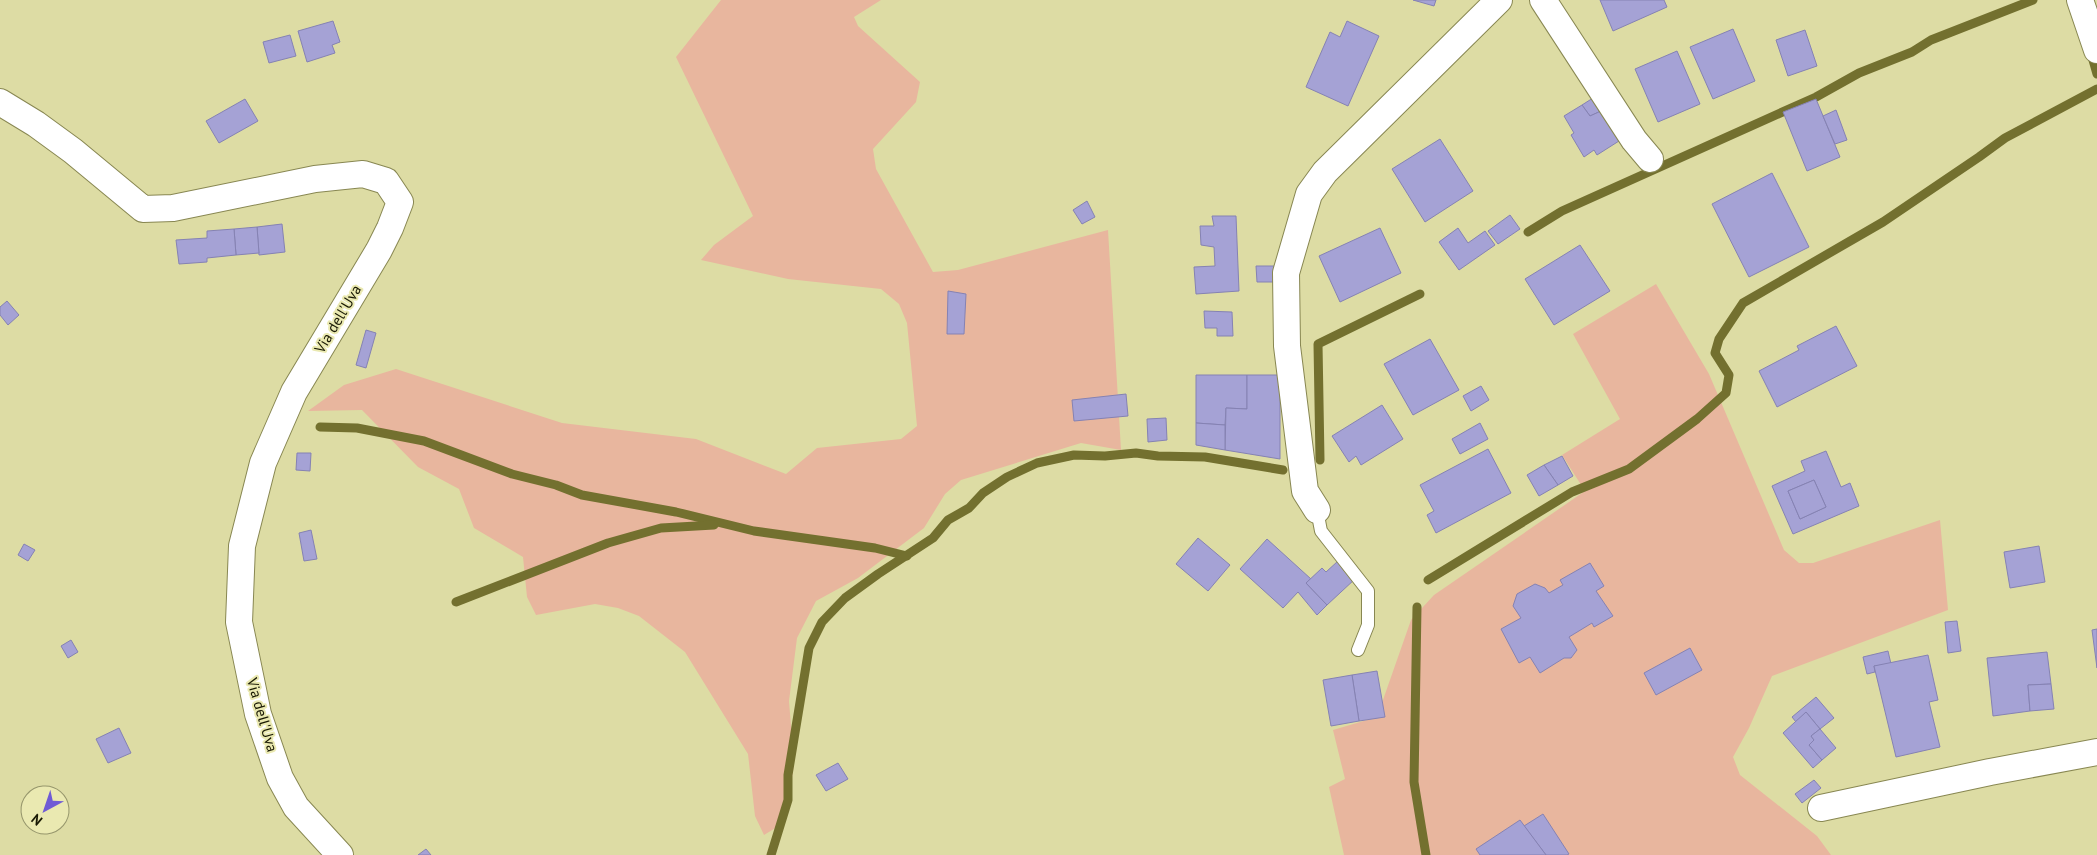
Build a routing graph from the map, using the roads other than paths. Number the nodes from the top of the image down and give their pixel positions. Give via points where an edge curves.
1 (1499, 0) edge
2 (1543, 0) edge
3 (2080, 0) edge
4 (2097, 50) edge
5 (0, 102) edge
6 (1650, 160) dead end
7 (1316, 510) joint
8 (1358, 650) dead end
9 (2097, 752) edge
10 (1821, 808) dead end
11 (340, 855) edge

1 - 7 street via 1325,172 1309,194 1286,272 1286,346 1305,491
2 - 6 street
3 - 4 street
5 - 11 street, Via dell'Uva via 66,145 143,209 173,208 315,179 363,174 386,181 400,202 379,250 294,392 263,463 242,546 239,622 258,714 280,778 296,807
7 - 8 lane via 1321,531 1368,591 1368,625
9 - 10 street

